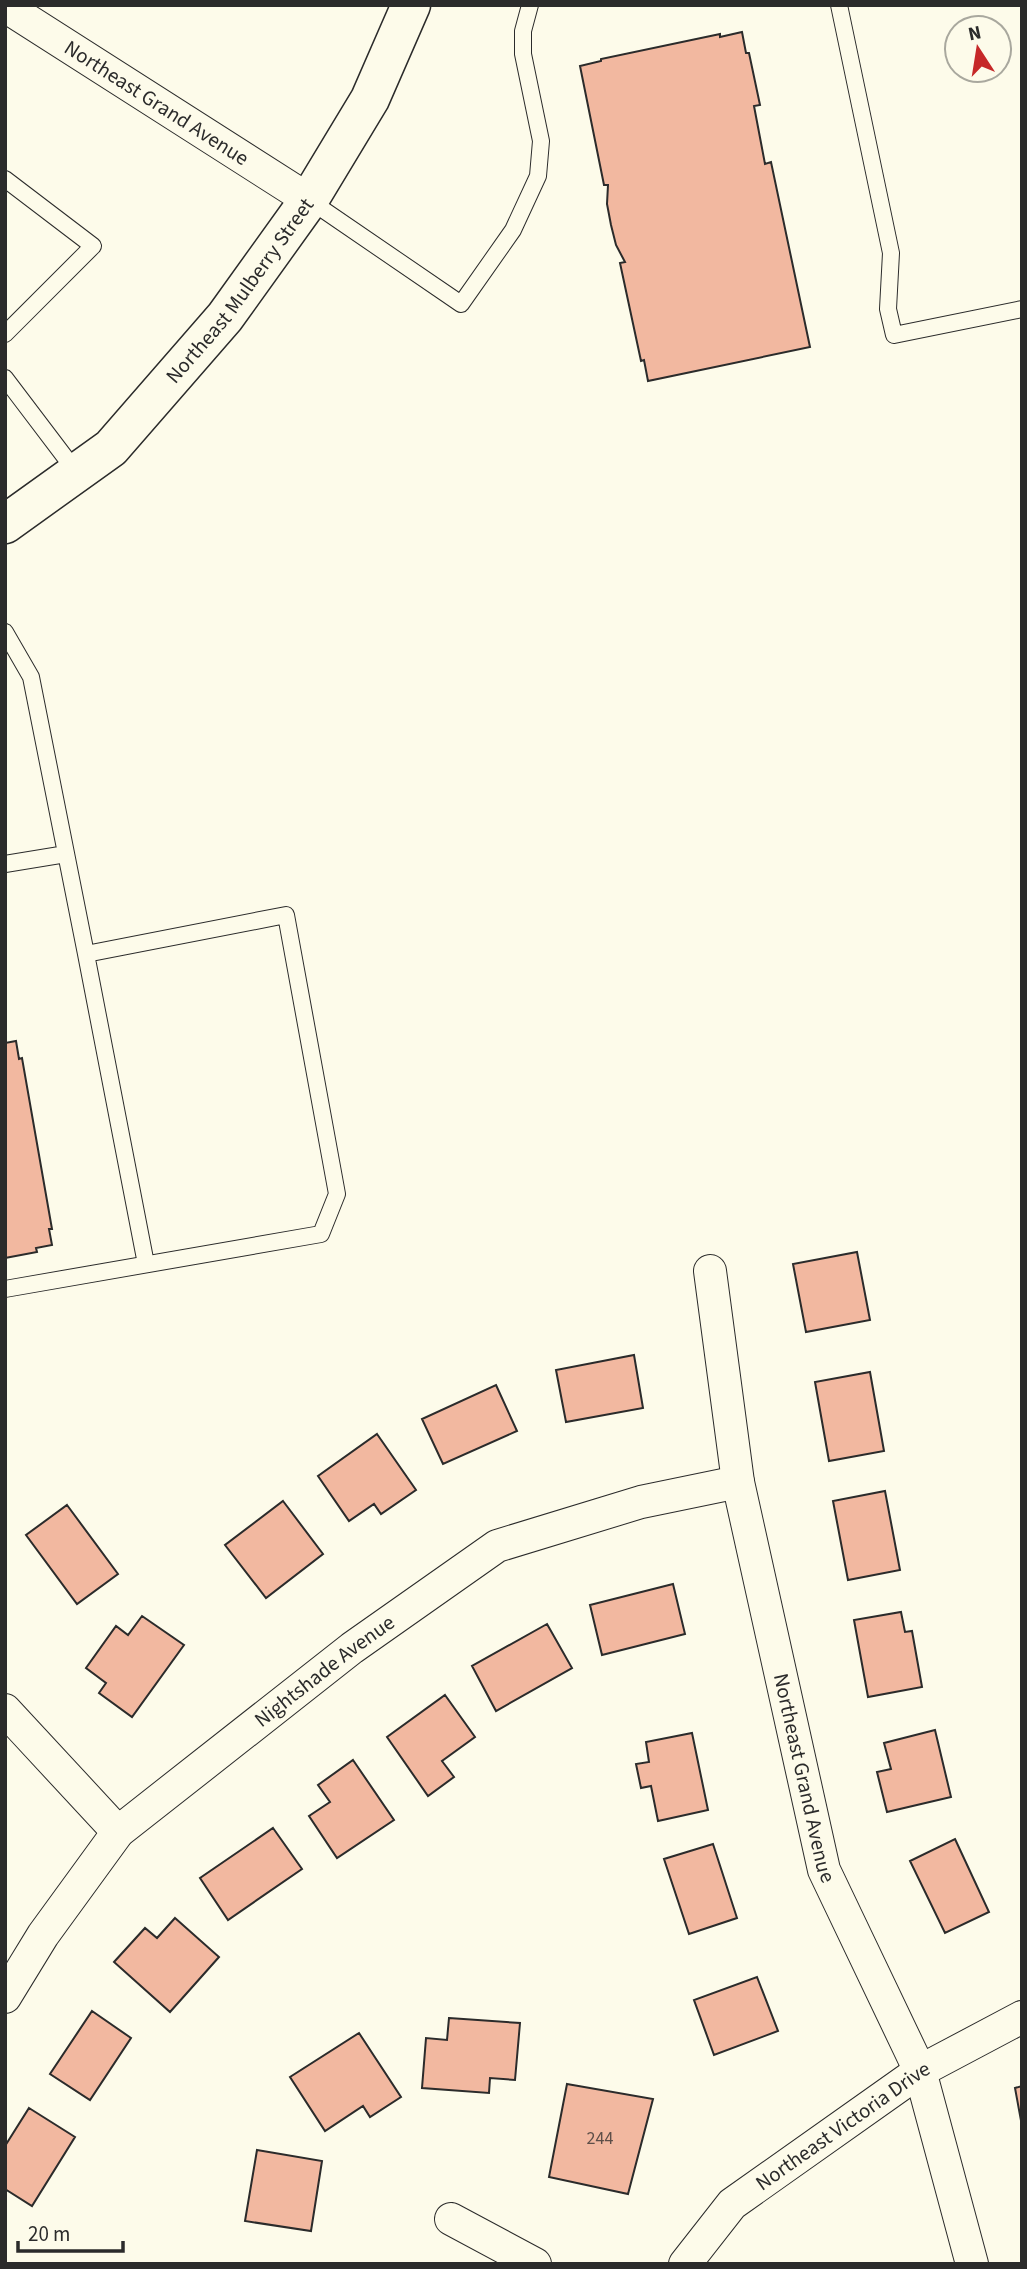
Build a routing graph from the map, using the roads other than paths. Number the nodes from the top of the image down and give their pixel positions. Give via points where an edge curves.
1 (411, 5) edge
2 (530, 5) edge
3 (839, 5) edge
4 (5, 6) edge
5 (5, 179) edge
6 (309, 200) junction
7 (1022, 309) edge
8 (5, 334) edge
9 (5, 378) edge
10 (77, 473) junction
11 (5, 524) edge
12 (5, 632) edge
13 (66, 854) junction
14 (5, 864) edge
15 (86, 954) junction
16 (146, 1264) junction
17 (710, 1271) dead end
18 (5, 1289) edge
19 (738, 1482) junction
20 (5, 1710) edge
21 (118, 1832) junction
22 (5, 1997) edge
23 (1022, 2017) edge
24 (920, 2071) junction
25 (451, 2219) dead end
26 (535, 2264) edge
27 (685, 2264) edge
28 (972, 2264) edge

1 - 6 street, Northeast Mulberry Street via 370,99
2 - 6 lane via 523,54 541,141 538,176 513,230 461,304
3 - 7 lane via 891,253 888,309 894,335
4 - 6 street, Northeast Grand Avenue
5 - 8 lane via 93,246
6 - 10 street, Northeast Mulberry Street via 225,317 111,448
9 - 10 lane
10 - 11 street, Northeast Mulberry Street
12 - 13 lane via 31,677
13 - 14 lane
13 - 15 lane
15 - 16 lane
15 - 16 lane via 286,915 337,1194 321,1234
16 - 18 lane
17 - 19 street, Northeast Grand Avenue
19 - 21 street, Nightshade Avenue via 641,1502 497,1546 352,1648
19 - 24 street, Northeast Grand Avenue via 824,1870
20 - 21 street
21 - 22 street, Nightshade Avenue via 43,1935
23 - 24 street, Northeast Victoria Drive
24 - 27 street, Northeast Victoria Drive via 732,2204
24 - 28 street, Northeast Grand Avenue
25 - 26 street

